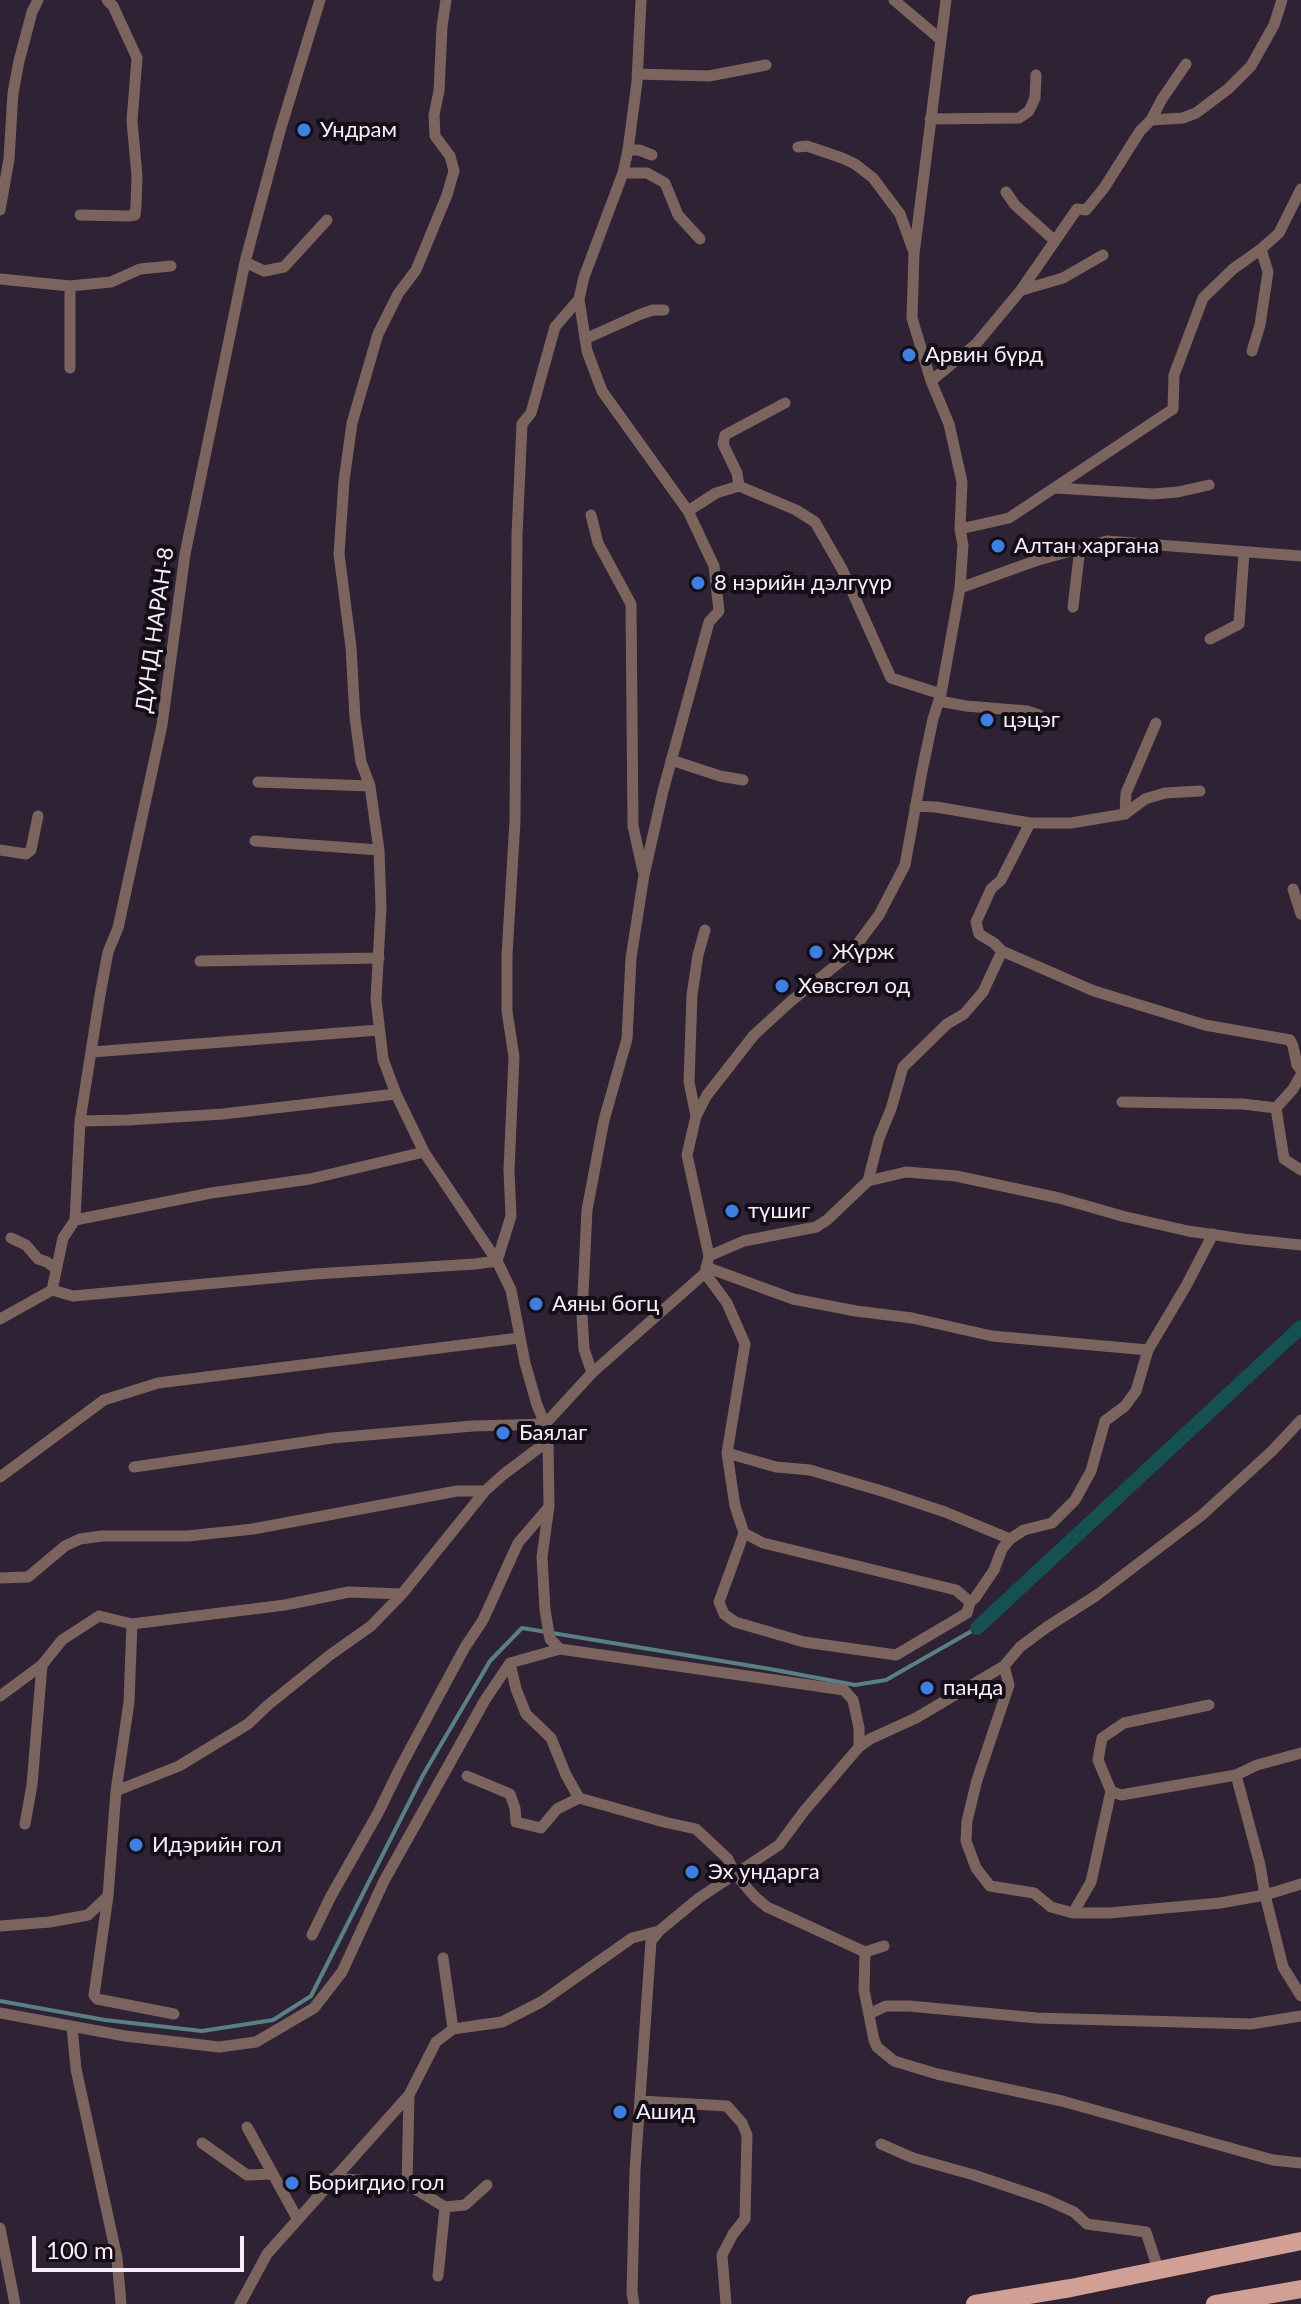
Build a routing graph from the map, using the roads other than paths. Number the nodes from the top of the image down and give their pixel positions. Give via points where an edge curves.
1 (38, 0) edge
2 (107, 0) edge
3 (320, 0) edge
4 (446, 0) edge
5 (641, 0) edge
6 (894, 0) edge
7 (946, 0) edge
8 (1282, 0) edge
9 (940, 39) junction
10 (1186, 64) dead end
11 (766, 65) dead end
12 (637, 74) junction
13 (1036, 75) dead end
14 (930, 119) junction
15 (1151, 120) junction
16 (798, 147) dead end
17 (628, 150) junction
18 (652, 155) dead end
19 (4, 158) edge
20 (623, 173) junction
21 (1006, 192) dead end
22 (1299, 196) edge
23 (0, 210) edge
24 (80, 215) dead end
25 (327, 220) dead end
26 (700, 239) dead end
27 (1055, 241) junction
28 (1261, 249) junction
29 (914, 254) junction
30 (1103, 255) dead end
31 (245, 262) junction
32 (171, 266) dead end
33 (0, 279) edge
34 (70, 286) junction
35 (1021, 290) junction
36 (579, 299) junction
37 (664, 310) dead end
38 (585, 339) junction
39 (1252, 351) dead end
40 (70, 368) dead end
41 (931, 381) junction
42 (785, 403) dead end
43 (1209, 485) dead end
44 (739, 486) junction
45 (1055, 488) junction
46 (688, 511) junction
47 (591, 515) dead end
48 (960, 529) junction
49 (1080, 548) junction
50 (1244, 553) junction
51 (1301, 556) edge
52 (960, 588) junction
53 (1073, 607) dead end
54 (1210, 639) dead end
55 (940, 697) junction
56 (1039, 715) dead end
57 (1156, 723) dead end
58 (671, 760) junction
59 (743, 780) dead end
60 (258, 782) dead end
61 (370, 786) junction
62 (1200, 791) dead end
63 (915, 806) junction
64 (1125, 814) junction
65 (38, 816) dead end
66 (1030, 823) junction
67 (255, 841) dead end
68 (0, 850) edge
69 (379, 850) junction
70 (644, 875) junction
71 (1293, 889) dead end
72 (1301, 914) edge
73 (705, 930) dead end
74 (1002, 951) junction
75 (379, 958) junction
76 (200, 961) dead end
77 (379, 1030) junction
78 (92, 1052) junction
79 (1301, 1072) edge
80 (396, 1094) junction
81 (1122, 1102) dead end
82 (1276, 1108) junction
83 (696, 1116) junction
84 (80, 1121) junction
85 (424, 1152) junction
86 (1301, 1170) edge
87 (868, 1181) junction
88 (75, 1220) junction
89 (1213, 1234) junction
90 (11, 1238) dead end
91 (1301, 1245) edge
92 (497, 1261) junction
93 (707, 1265) junction
94 (56, 1269) junction
95 (52, 1290) junction
96 (0, 1319) edge
97 (519, 1338) junction
98 (1148, 1350) junction
99 (592, 1373) junction
100 (1301, 1420) edge
101 (545, 1424) junction
102 (548, 1441) junction
103 (727, 1453) junction
104 (134, 1467) dead end
105 (0, 1477) edge
106 (485, 1491) junction
107 (549, 1506) junction
108 (744, 1533) junction
109 (1010, 1539) junction
110 (0, 1578) edge
111 (402, 1594) junction
112 (970, 1602) junction
113 (132, 1624) junction
114 (560, 1649) junction
115 (510, 1663) junction
116 (42, 1665) junction
117 (1004, 1666) junction
118 (0, 1696) edge
119 (1209, 1705) dead end
120 (859, 1747) junction
121 (1301, 1753) edge
122 (1236, 1775) junction
123 (467, 1776) dead end
124 (116, 1791) junction
125 (1111, 1791) junction
126 (579, 1798) junction
127 (25, 1824) dead end
128 (735, 1874) junction
129 (1301, 1884) edge
130 (1265, 1895) junction
131 (108, 1896) junction
132 (1073, 1913) junction
133 (0, 1926) edge
134 (659, 1931) junction
135 (312, 1935) dead end
136 (884, 1946) dead end
137 (865, 1952) junction
138 (443, 1958) dead end
139 (1301, 1996) edge
140 (0, 2013) edge
141 (174, 2014) dead end
142 (869, 2014) junction
143 (1301, 2016) edge
144 (72, 2027) junction
145 (453, 2029) junction
146 (409, 2095) junction
147 (640, 2101) junction
148 (247, 2127) dead end
149 (202, 2143) dead end
150 (881, 2144) dead end
151 (1301, 2163) edge
152 (272, 2174) junction
153 (333, 2178) junction
154 (407, 2184) junction
155 (487, 2185) dead end
156 (445, 2207) junction
157 (297, 2218) junction
158 (0, 2228) edge
159 (1301, 2241) edge
160 (1158, 2269) junction
161 (438, 2276) dead end
162 (1071, 2288) junction
163 (1301, 2289) edge
164 (1023, 2300) edge
165 (15, 2304) edge
166 (121, 2304) edge
167 (240, 2304) edge
168 (634, 2304) edge
169 (726, 2304) edge
170 (975, 2304) edge
171 (1057, 2304) edge
172 (1215, 2304) edge

1 - 19 street via 19,61
2 - 24 street via 137,58 132,121 135,215
3 - 31 street, ДУНД НАРАН-8
4 - 61 street via 434,115 435,136 454,171 416,270 378,334 352,423 344,481 339,554 355,718
5 - 12 street
6 - 9 street
7 - 9 street
8 - 15 street via 1251,66 1228,89 1196,113
9 - 14 street
10 - 15 street
11 - 12 street via 709,76
12 - 17 street
13 - 14 street via 1035,98 1019,118
14 - 29 street
15 - 27 street via 1104,188 1086,210 1077,209
16 - 29 street via 842,158 873,178 900,214
17 - 18 street
17 - 20 street
19 - 23 street
20 - 26 street via 647,173 665,183 678,215
20 - 36 street
21 - 27 street
22 - 28 street via 1279,233
25 - 31 street via 284,267 264,271
27 - 35 street
28 - 39 street via 1268,272
28 - 45 street via 1203,298 1174,375 1173,409
29 - 41 street via 912,318
30 - 35 street via 1063,278
31 - 78 street, ДУНД НАРАН-8 via 185,554 162,725 118,928 108,952
32 - 34 street via 140,269 111,282
33 - 34 street
34 - 40 street
35 - 41 street via 976,344
36 - 38 street
36 - 92 street via 555,327 531,413 522,424 515,821 507,955 514,1057 511,1216
37 - 38 street via 641,314
38 - 46 street via 602,391
41 - 48 street via 949,424 962,482
42 - 44 street via 725,435 723,444
43 - 45 street via 1154,494
44 - 46 street
44 - 55 street via 815,522 891,678
45 - 48 street via 1009,518
46 - 58 street via 714,566 719,611 709,622
47 - 70 street via 598,543 631,604 633,826
48 - 52 street
49 - 50 street via 1107,541
49 - 52 street
49 - 53 street
50 - 51 street
50 - 54 street via 1239,624
52 - 55 street
55 - 56 street via 966,706
55 - 63 street
57 - 64 street via 1126,793
58 - 59 street
58 - 70 street
60 - 61 street
61 - 69 street
62 - 64 street via 1145,799
63 - 66 street
63 - 83 street via 905,865 879,915 850,954 754,1035
64 - 66 street
65 - 68 street via 31,850
66 - 74 street via 976,922 979,934
67 - 69 street
69 - 75 street
70 - 99 street via 631,958 627,1039 587,1210 582,1315
71 - 72 street
73 - 83 street via 692,995 689,1082
74 - 79 street via 1094,991 1205,1025 1290,1040
74 - 87 street via 974,1003 903,1067
75 - 76 street
75 - 77 street
77 - 78 street
77 - 80 street
78 - 84 street, ДУНД НАРАН-8
79 - 82 street
80 - 84 street via 223,1114
80 - 85 street
81 - 82 street
82 - 86 street via 1284,1159
83 - 93 street via 687,1155
84 - 88 street, ДУНД НАРАН-8
85 - 88 street via 310,1179
85 - 92 street
87 - 89 street via 906,1172 956,1176
87 - 93 street via 816,1227 744,1241
88 - 94 street, ДУНД НАРАН-8 via 63,1238
89 - 91 street
89 - 98 street
90 - 94 street
92 - 95 street via 73,1296
92 - 97 street via 511,1290
93 - 98 street via 793,1299 992,1336
93 - 99 street
93 - 103 street via 745,1344
94 - 95 street, ДУНД НАРАН-8
95 - 96 street
97 - 101 street
97 - 105 street via 158,1383 104,1400
98 - 109 street via 1136,1391 1105,1421 1091,1471 1075,1500 1052,1523
99 - 101 street
100 - 117 street via 1202,1515 1020,1647
101 - 102 street
101 - 104 street via 332,1438
102 - 106 street
102 - 107 street
103 - 108 street
103 - 109 street via 885,1492
106 - 110 street via 457,1491 240,1530 80,1539 28,1577
106 - 111 street
107 - 114 street via 542,1557 545,1610 550,1639
107 - 135 street via 518,1543 483,1620
108 - 112 street via 763,1543 956,1590
108 - 112 street via 719,1602 735,1622 804,1642 896,1655 967,1613
109 - 112 street
111 - 113 street via 349,1592
111 - 124 street via 371,1626 248,1724 179,1766
113 - 116 street via 99,1616 62,1640
113 - 124 street via 129,1702
114 - 115 street
114 - 120 street via 844,1690 853,1700
115 - 126 street via 526,1714 551,1738
115 - 144 street via 384,1881 342,1972 314,2008 256,2042 219,2047
116 - 118 street
116 - 127 street
117 - 120 street
117 - 132 street via 1009,1685 977,1780 966,1841 990,1886 1034,1893 1051,1907
119 - 125 street via 1124,1723 1102,1738 1098,1760
120 - 128 street via 779,1845
121 - 122 street
122 - 125 street via 1121,1795
122 - 130 street
123 - 126 street via 510,1794 516,1822 541,1828 557,1809
124 - 131 street
125 - 132 street via 1091,1882
126 - 128 street via 696,1829 728,1859
128 - 134 street
128 - 137 street via 767,1907
129 - 130 street
130 - 132 street via 1178,1908
130 - 139 street via 1283,1967
131 - 133 street via 88,1915
131 - 141 street via 94,1995 99,2001
134 - 145 street via 632,1938 541,2002 502,2022
134 - 147 street via 651,1941 647,1971
136 - 137 street
137 - 142 street
138 - 145 street
140 - 144 street
142 - 143 street via 886,2006 909,2006 1037,2018 1251,2024
142 - 151 street via 877,2047 894,2061
144 - 166 street via 76,2069 117,2258
145 - 146 street via 436,2042
146 - 153 street
146 - 154 street
147 - 168 street
147 - 169 street via 727,2106 742,2123 747,2135 745,2219 722,2255
148 - 152 street
149 - 152 street via 247,2175
150 - 160 street via 1045,2199 1087,2224 1146,2232
152 - 157 street
153 - 154 street
153 - 157 street
154 - 156 street
155 - 156 street via 465,2205
156 - 161 street
157 - 167 street via 267,2254
158 - 165 street
159 - 160 main road
160 - 162 main road
162 - 164 main road
162 - 171 main road
163 - 172 main road
164 - 170 main road

